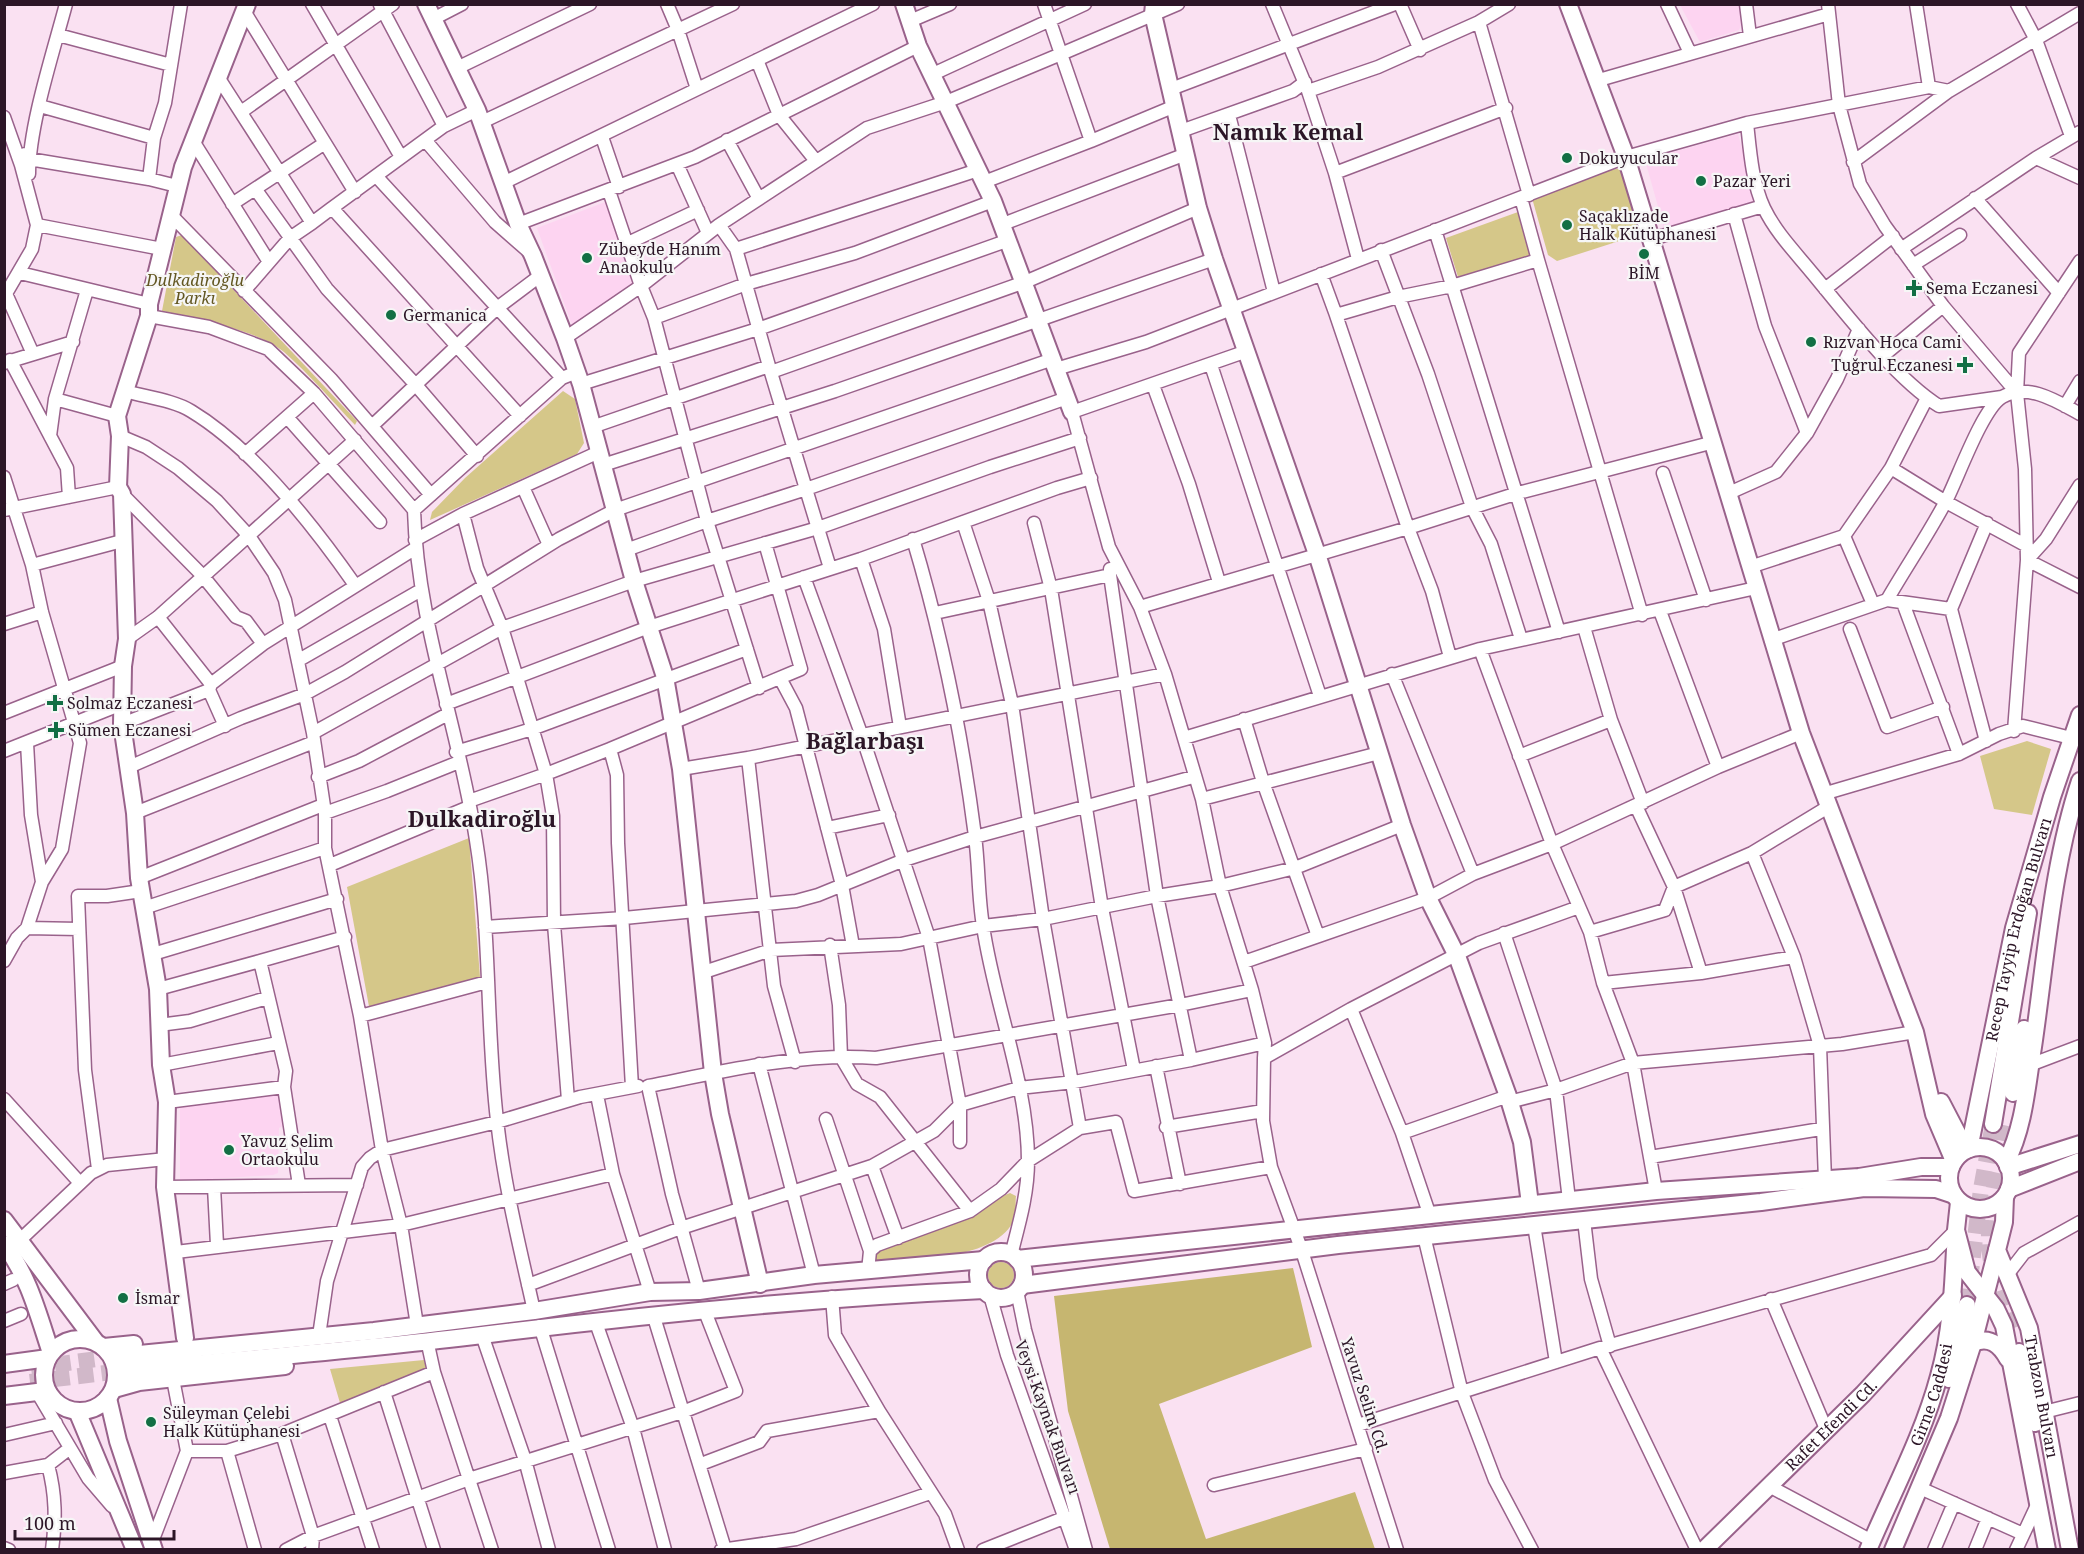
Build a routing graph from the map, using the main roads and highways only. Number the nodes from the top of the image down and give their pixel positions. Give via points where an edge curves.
1 (904, 4) edge
2 (1568, 4) edge
3 (246, 8) edge
4 (1154, 9) edge
5 (429, 12) edge
6 (1069, 405) road end
7 (2079, 715) edge
8 (2079, 783) edge
9 (2052, 797) junction
10 (2065, 832) junction
11 (2079, 1144) edge
12 (1960, 1157) junction
13 (2079, 1161) edge
14 (2007, 1165) junction
15 (2007, 1193) junction
16 (1957, 1198) junction
17 (1530, 1204) junction
18 (4, 1220) edge
19 (1956, 1230) junction
20 (12, 1242) edge
21 (1997, 1250) junction
22 (1014, 1257) junction
23 (984, 1260) junction
24 (760, 1284) junction
25 (1020, 1288) junction
26 (987, 1292) junction
27 (1985, 1294) junction
28 (1953, 1296) junction
29 (1967, 1305) tunnel mouth
30 (537, 1319) junction
31 (2015, 1334) tunnel mouth
32 (185, 1338) junction
33 (376, 1338) junction
34 (1974, 1344) junction
35 (110, 1354) junction
36 (49, 1355) junction
37 (2010, 1363) junction
38 (4, 1364) edge
39 (4, 1372) edge
40 (35, 1384) junction
41 (4, 1386) edge
42 (111, 1394) junction
43 (4, 1396) edge
44 (77, 1411) junction
45 (153, 1546) edge
46 (1873, 1547) edge
47 (135, 1550) edge
48 (1704, 1550) edge
49 (1893, 1550) edge
50 (2047, 1550) edge
51 (2065, 1550) edge
52 (2070, 1550) edge

1 - 6 main road via 918,46 1006,232
2 - 12 main road via 1626,157 1801,733
3 - 32 main road via 177,186 149,310 117,416 127,639 122,724 141,892 158,989 166,1102 165,1187
4 - 17 main road via 1198,208 1214,259 1317,554 1402,825 1428,898 1457,956 1509,1099 1522,1142
5 - 24 main road via 479,116 565,338 573,378 592,427 665,677 681,769 713,1073
7 - 9 main road, Recep Tayyip Erdoğan Bulvarı
8 - 10 main road, Recep Tayyip Erdoğan Bulvarı
9 - 10 main road via 2036,871 2001,1125
9 - 12 main road, Recep Tayyip Erdoğan Bulvarı via 2014,928
10 - 14 main road, Recep Tayyip Erdoğan Bulvarı via 2030,1065
11 - 14 main road
12 - 14 main road via 1987,1148
12 - 16 main road via 1949,1182
12 - 17 main road via 1859,1178 1656,1191
13 - 15 main road
14 - 15 main road
15 - 16 main road via 1999,1203 1983,1209 1975,1209
15 - 21 main road
16 - 19 main road, Trabzon Bulvarı
16 - 25 main road via 1936,1189 1864,1188 1424,1236
17 - 22 main road
18 - 20 main road
19 - 27 main road, Trabzon Bulvarı via 1967,1272
19 - 28 main road, Girne Caddesi
20 - 35 main road
20 - 36 main road via 34,1296
21 - 27 main road
21 - 52 main road, Trabzon Bulvarı via 2029,1329
22 - 23 main road via 997,1253
22 - 25 main road via 1024,1271
23 - 24 main road via 814,1275
23 - 26 main road via 978,1275
24 - 30 main road via 650,1292
25 - 26 main road via 1005,1298
26 - 30 main road via 832,1297 595,1320
27 - 34 main road
27 - 37 main road, Trabzon Bulvarı via 2004,1326
28 - 46 main road, Girne Caddesi via 1948,1341 1928,1413
28 - 48 main road, Rafet Efendi Cd. via 1863,1394
29 - 46 main road, Girne Caddesi via 1944,1393
30 - 33 main road via 417,1325
30 - 33 main road via 482,1335 427,1340
31 - 51 main road
32 - 33 main road via 349,1326
32 - 35 main road
33 - 35 main road
33 - 35 main road via 161,1366
33 - 42 main road via 363,1354 343,1359 139,1382
34 - 37 main road via 1982,1340 1992,1342
34 - 49 main road, Girne Caddesi via 1949,1418
35 - 36 main road via 82,1338 70,1340
35 - 42 main road via 115,1367
36 - 38 main road
36 - 40 main road
37 - 50 main road, Trabzon Bulvarı
39 - 40 main road
40 - 41 main road
40 - 43 main road
40 - 44 main road via 66,1408
42 - 44 main road via 88,1410
42 - 45 main road via 118,1441
44 - 47 main road

